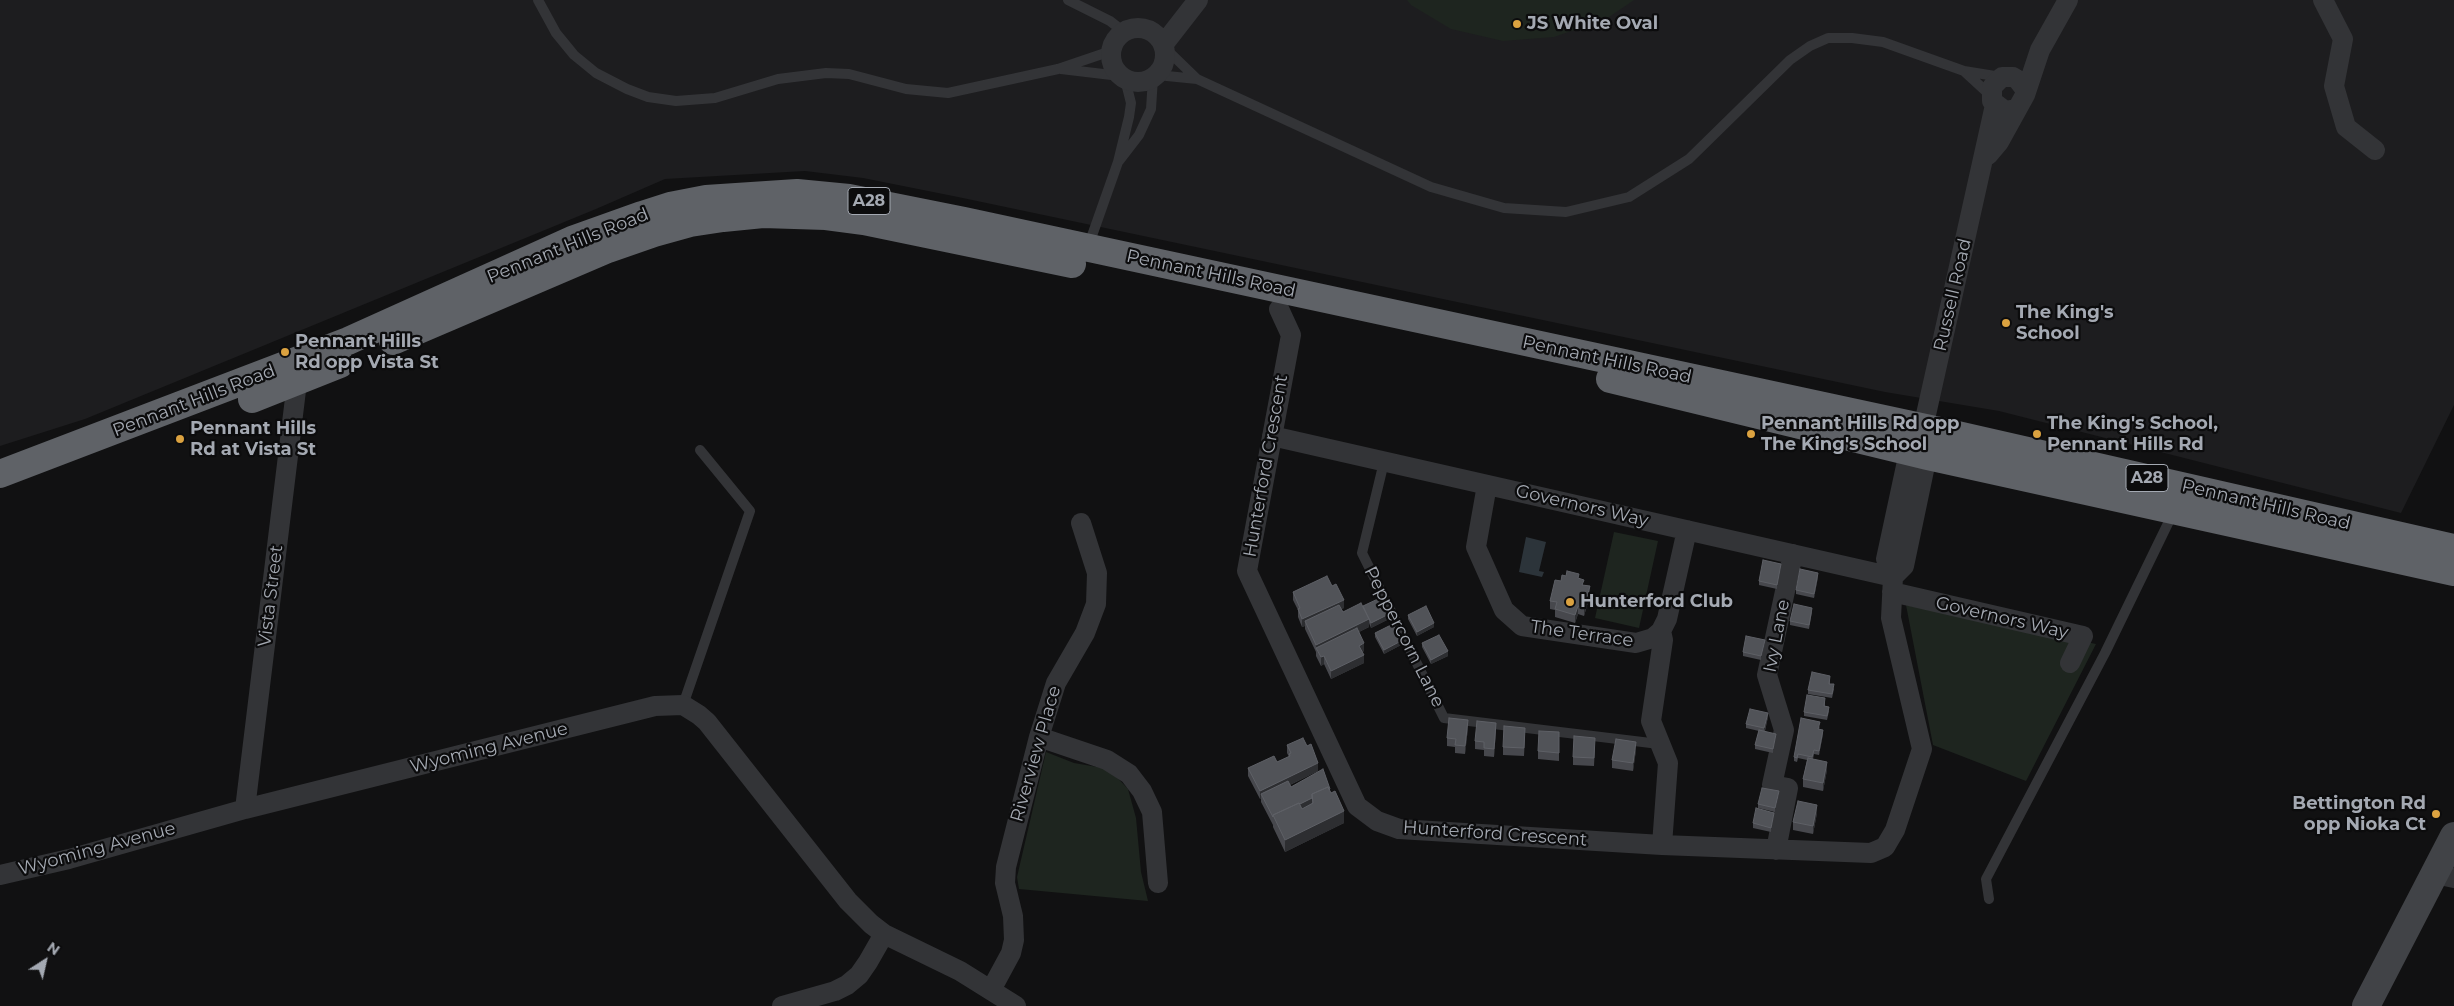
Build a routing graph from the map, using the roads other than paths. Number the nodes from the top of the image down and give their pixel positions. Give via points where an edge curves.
1 (538, 0) edge
2 (1068, 0) edge
3 (2068, 0) edge
4 (2323, 0) edge
5 (1196, 4) edge
6 (1133, 31) junction
7 (1163, 46) junction
8 (2040, 50) junction
9 (1111, 51) junction
10 (1058, 69) junction
11 (1964, 71) junction
12 (1155, 76) junction
13 (2008, 77) junction
14 (1123, 78) junction
15 (1197, 79) junction
16 (1993, 100) junction
17 (2021, 102) junction
18 (2375, 150) dead end
19 (1118, 162) junction
20 (1982, 163) junction
21 (1088, 248) junction
22 (1279, 309) junction
23 (297, 382) junction
24 (1923, 428) junction
25 (1272, 436) junction
26 (700, 450) dead end
27 (1918, 453) junction
28 (1384, 462) junction
29 (0, 474) edge
30 (1487, 485) junction
31 (0, 493) edge
32 (2175, 509) junction
33 (1081, 523) dead end
34 (1688, 530) junction
35 (2454, 548) edge
36 (1793, 554) junction
37 (2454, 572) edge
38 (1892, 585) junction
39 (1661, 631) junction
40 (2070, 663) dead end
41 (683, 705) junction
42 (1039, 737) junction
43 (1659, 744) junction
44 (245, 809) junction
45 (2454, 836) edge
46 (1662, 845) junction
47 (1776, 850) junction
48 (0, 875) edge
49 (2444, 876) edge
50 (1158, 883) dead end
51 (1989, 899) dead end
52 (884, 934) junction
53 (991, 990) junction
54 (782, 1006) edge
55 (1016, 1006) edge
56 (2366, 1006) edge

1 - 10 lane via 556,33 574,55 596,73 648,97 676,101 715,98 778,79 826,73 849,74 924,92 948,93
2 - 6 lane
3 - 8 street
4 - 18 street via 2343,38 2334,86 2346,127
5 - 6 street via 1156,25
5 - 7 street
6 - 7 street via 1155,35
6 - 9 street via 1118,37
7 - 12 street via 1164,62
7 - 15 lane
8 - 13 street
8 - 17 street
9 - 10 lane
9 - 14 street via 1113,64
10 - 14 lane
11 - 13 lane
11 - 15 lane via 1883,42 1828,38 1790,60 1689,159 1629,198 1566,212 1504,208 1431,187
11 - 16 lane
12 - 14 street via 1140,82
12 - 15 lane
12 - 19 lane via 1151,109 1139,135
13 - 16 street via 1993,84
13 - 17 street via 2022,84
14 - 19 lane via 1131,102
16 - 17 street via 2005,111
16 - 20 street, Russell Road
17 - 20 street via 1999,142
19 - 21 lane
20 - 24 street, Russell Road
21 - 24 highway, Pennant Hills Road / A28
21 - 29 highway, Pennant Hills Road / A28 via 849,198 797,193 742,195 670,206 572,240 348,341
22 - 23 highway, Pennant Hills Road / A28 via 864,221 763,214 690,223 654,232
22 - 25 street, Hunterford Crescent via 1291,336
22 - 27 highway, Pennant Hills Road / A28 via 1628,383
23 - 31 highway, Pennant Hills Road / A28
23 - 44 street, Vista Street
24 - 27 street
24 - 35 highway, Pennant Hills Road / A28
25 - 28 street, Governors Way
25 - 46 street, Hunterford Crescent via 1247,571 1357,806 1377,821 1399,829
26 - 41 lane via 750,511
27 - 32 highway, Pennant Hills Road / A28
27 - 38 street via 1904,566
28 - 30 street, Governors Way
28 - 43 lane, Peppercorn Lane via 1362,553 1444,718
30 - 34 street, Governors Way
30 - 39 street, The Terrace via 1476,547 1509,617 1522,626 1636,643 1653,638
32 - 37 highway, Pennant Hills Road / A28
32 - 51 lane via 2105,653 1986,879
33 - 42 street, Riverview Place via 1097,573 1096,604 1085,633 1056,683
34 - 36 street, Governors Way
34 - 39 street, The Terrace
36 - 38 street, Governors Way
36 - 47 street, Ivy Lane via 1767,675 1784,730 1772,785 1788,788
38 - 40 street, Governors Way via 2083,636
38 - 47 street, Hunterford Crescent via 1891,618 1922,749 1895,830 1885,847 1871,853
39 - 43 street via 1663,640 1651,720
41 - 44 street, Wyoming Avenue via 655,706
41 - 52 street via 707,722 854,907
42 - 50 street via 1107,760 1128,774 1142,791 1152,812
42 - 53 street, Riverview Place via 1006,867 1005,883 1013,916 1014,940 1011,953
43 - 46 street via 1668,763
44 - 48 street, Wyoming Avenue
45 - 49 main road
46 - 47 street, Hunterford Crescent
49 - 56 main road
52 - 53 street
52 - 54 street via 859,975 847,985
53 - 55 street

